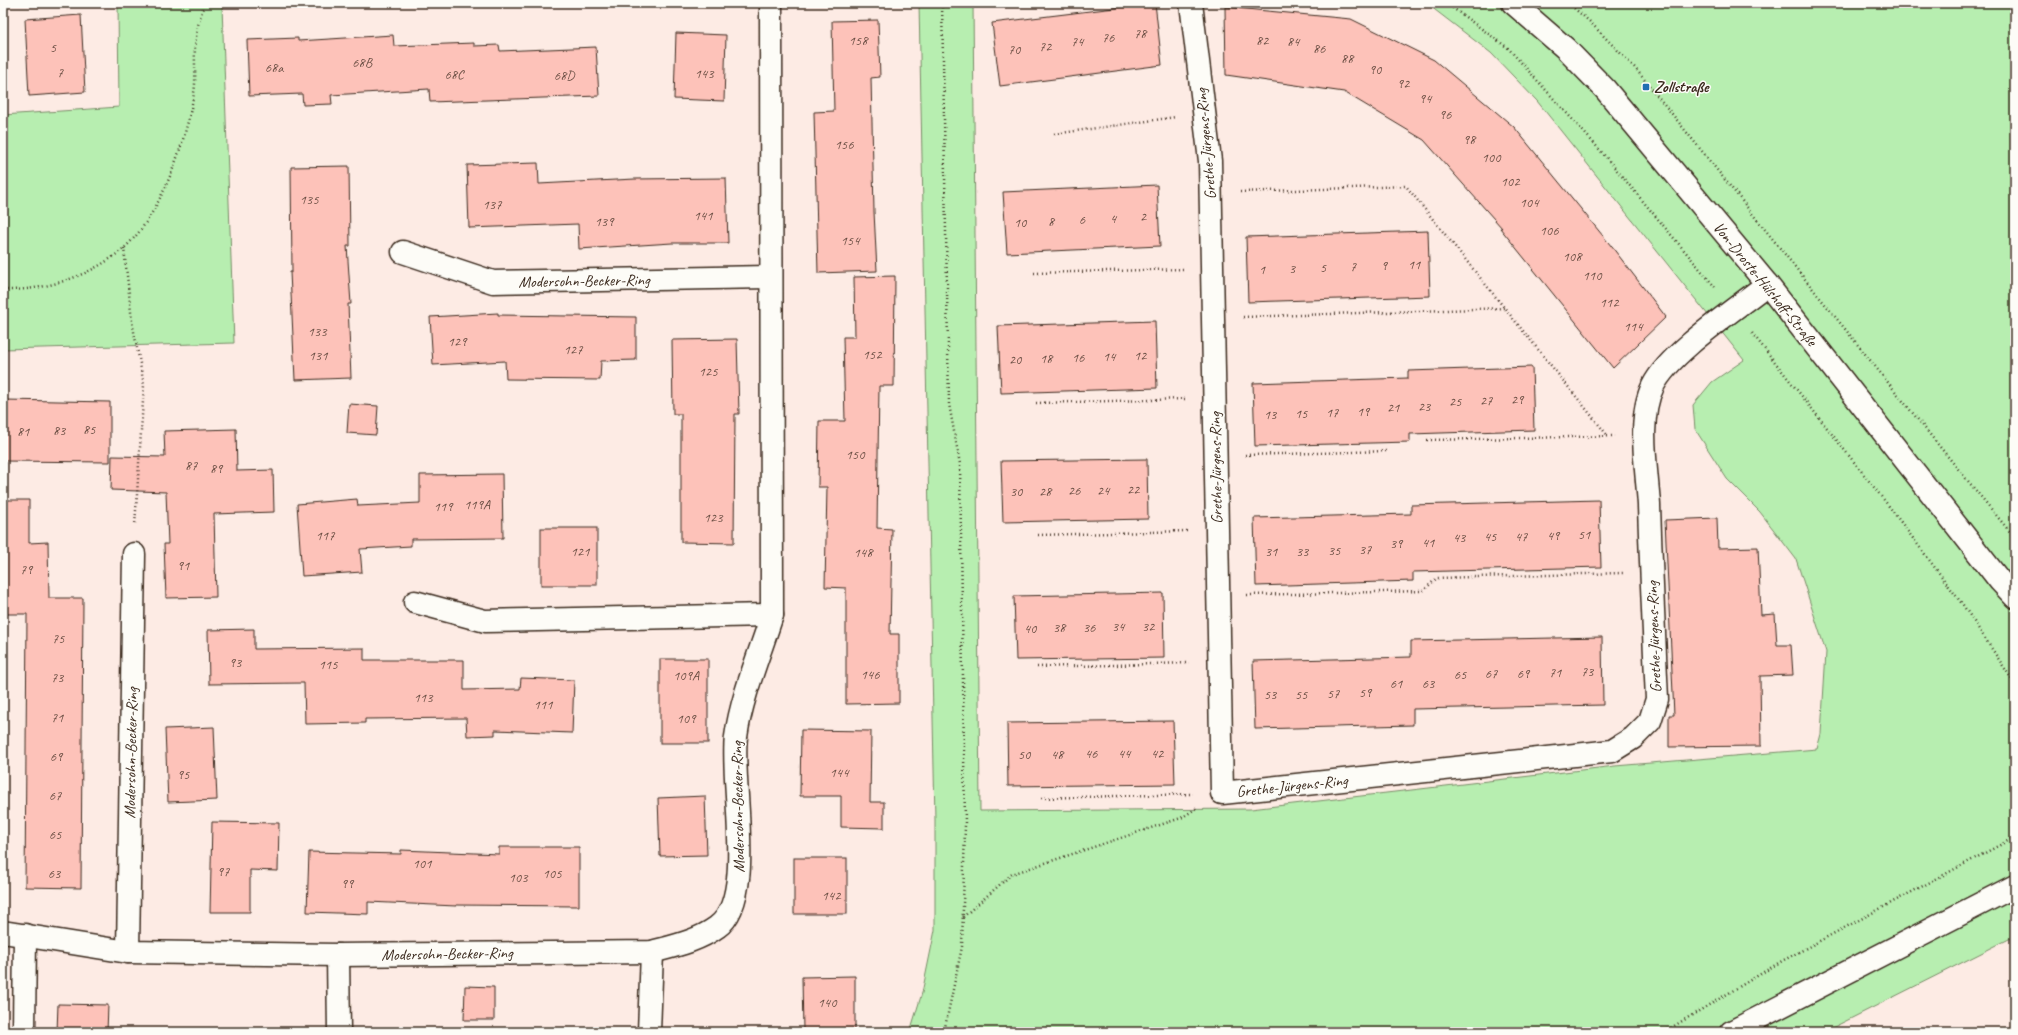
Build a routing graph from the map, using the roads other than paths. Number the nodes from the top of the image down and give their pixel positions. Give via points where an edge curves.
1 (771, 3) edge
2 (1191, 3) edge
3 (1513, 3) edge
4 (403, 252) dead end
5 (770, 277) junction
6 (1767, 284) junction
7 (134, 554) road end
8 (2000, 581) junction
9 (2015, 597) edge
10 (415, 602) dead end
11 (2015, 611) edge
12 (772, 615) junction
13 (2015, 886) edge
14 (3, 932) edge
15 (25, 935) junction
16 (128, 952) junction
17 (652, 952) junction
18 (338, 956) junction
19 (24, 1032) edge
20 (339, 1032) edge
21 (649, 1032) edge
22 (1730, 1032) edge

1 - 5 street, Modersohn-Becker-Ring
2 - 6 street, Grethe-Jürgens-Ring via 1210,161 1222,793 1612,751 1633,738 1650,721 1657,699 1644,452 1645,410 1652,387 1665,367
3 - 6 street, Von-Droste-Hülshoff-Straße via 1566,48 1605,89
4 - 5 street, Modersohn-Becker-Ring via 493,282
5 - 12 street, Modersohn-Becker-Ring
6 - 8 street, Von-Droste-Hülshoff-Straße
7 - 16 street, Modersohn-Becker-Ring
8 - 9 street, Von-Droste-Hülshoff-Straße
8 - 11 street, Von-Droste-Hülshoff-Straße
10 - 12 street via 485,622
12 - 17 street, Modersohn-Becker-Ring via 743,706 736,738 739,880 733,908 718,927 682,944
13 - 22 street
14 - 15 street, Modersohn-Becker-Ring
15 - 16 street, Modersohn-Becker-Ring
15 - 19 street
16 - 18 street, Modersohn-Becker-Ring
17 - 18 street, Modersohn-Becker-Ring
17 - 21 street
18 - 20 street

